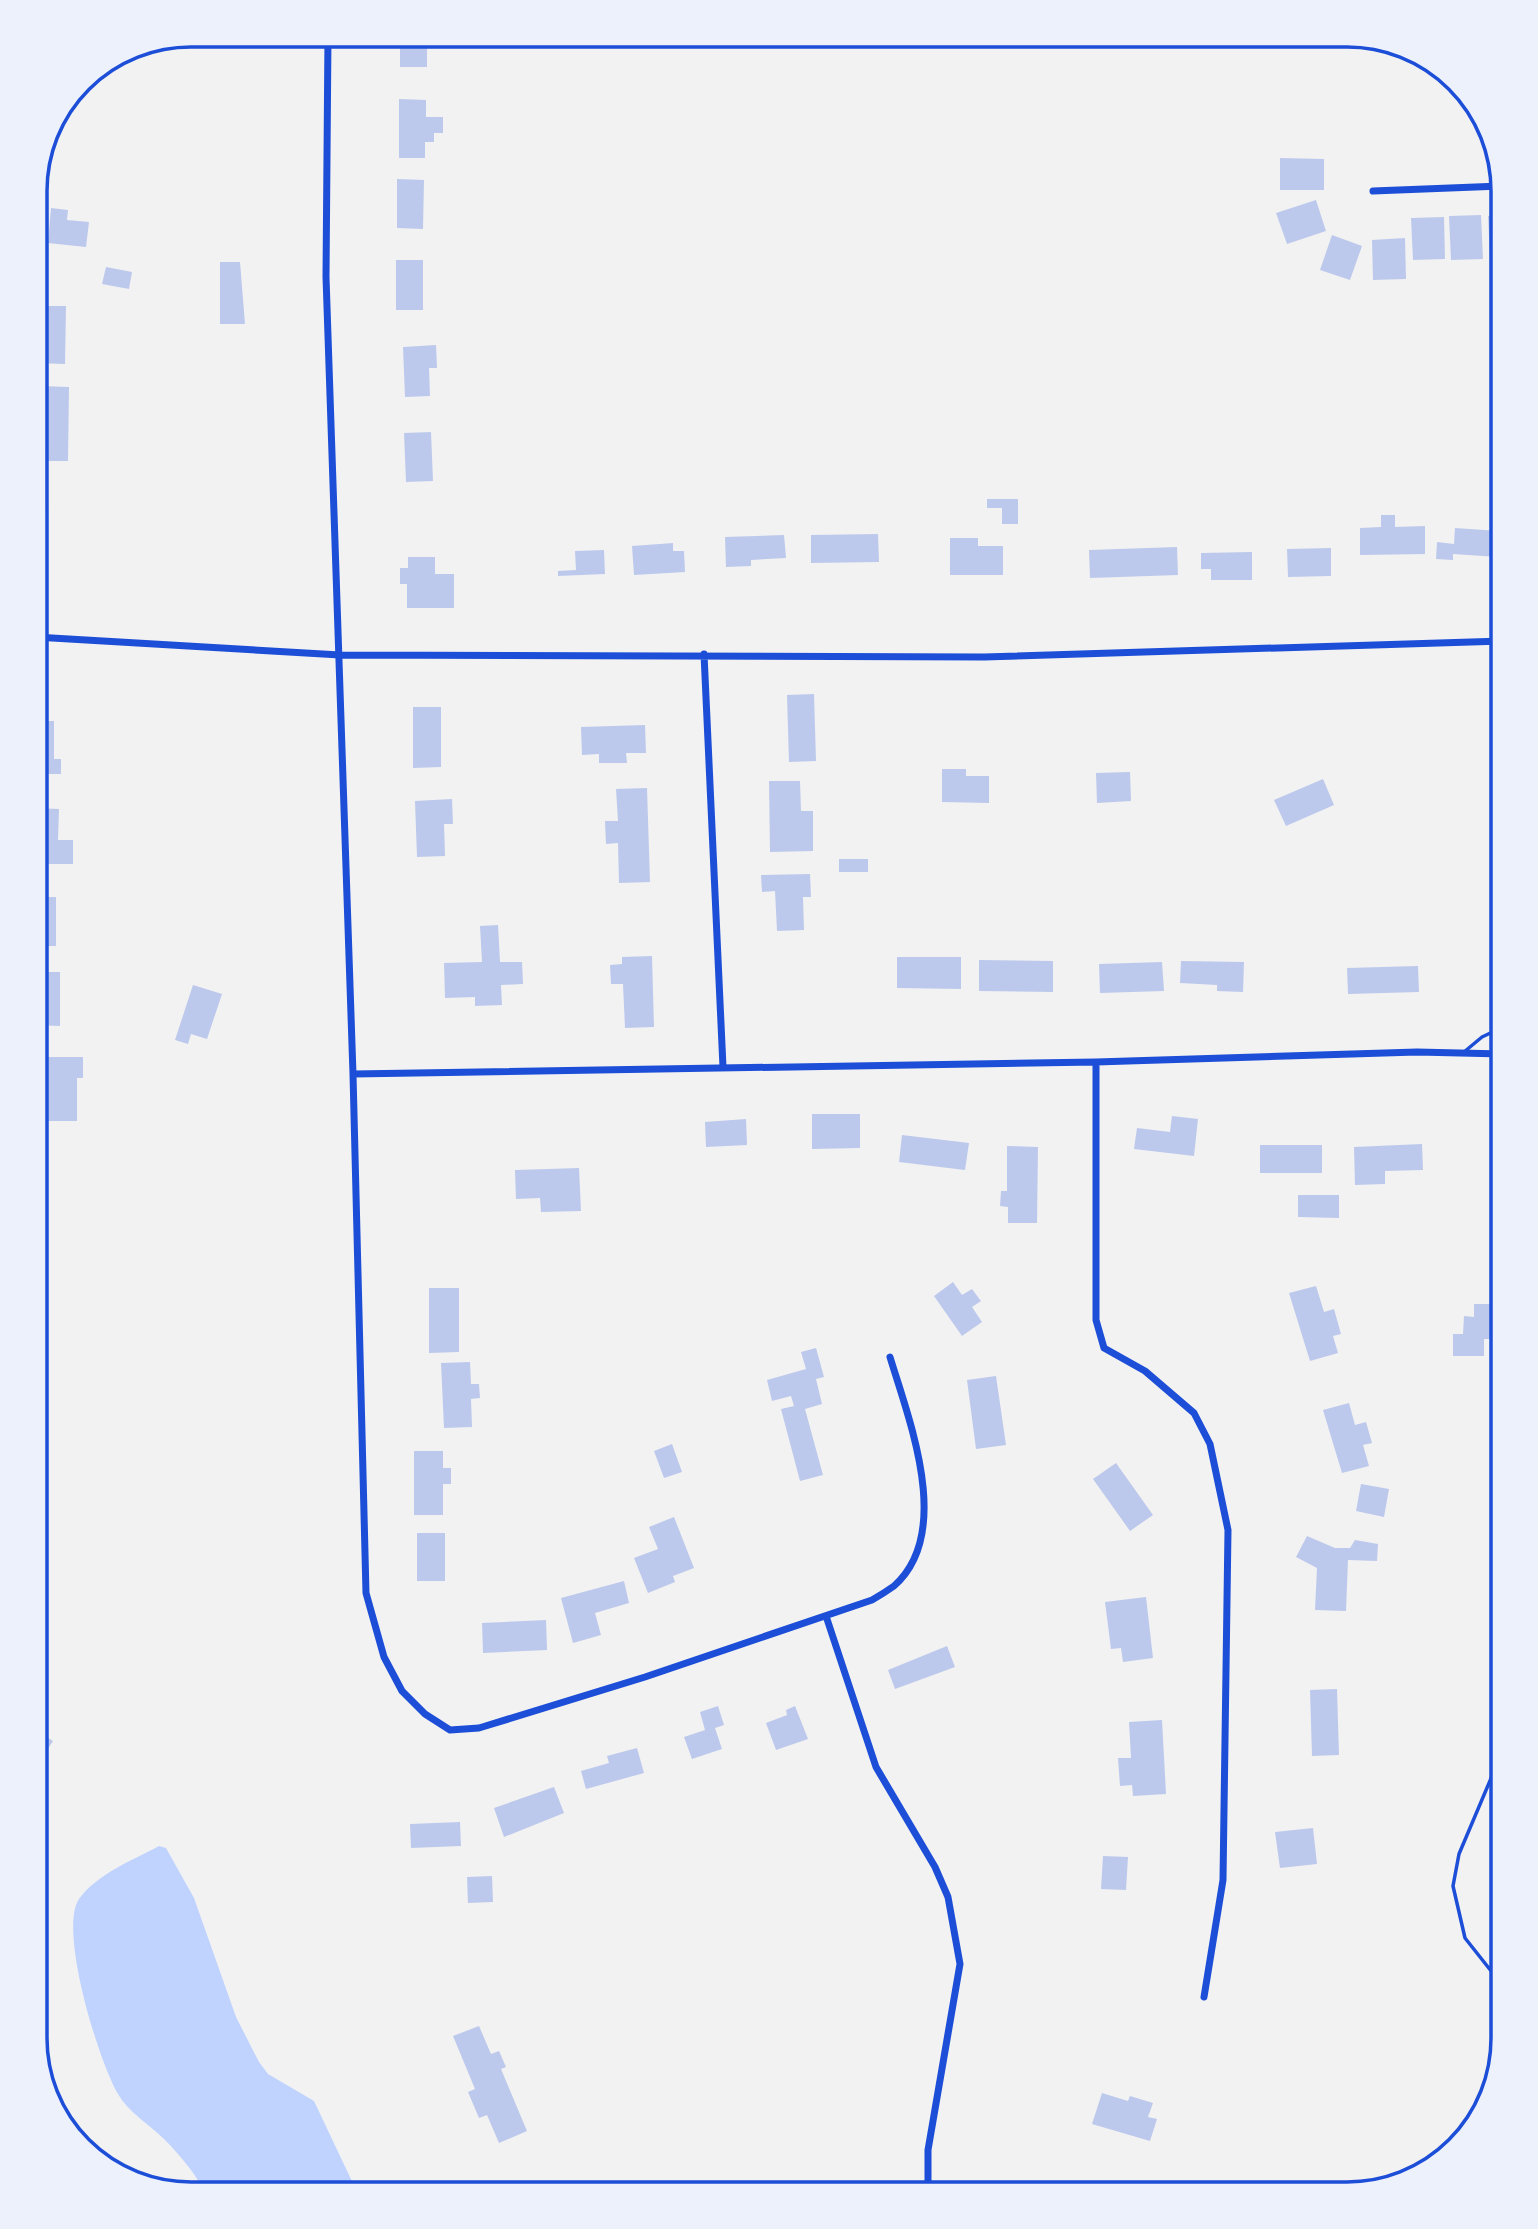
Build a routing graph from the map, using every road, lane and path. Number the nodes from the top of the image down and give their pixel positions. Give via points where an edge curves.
1 (328, 47) edge
2 (1491, 186) edge
3 (1373, 191) dead end
4 (48, 638) edge
5 (1491, 641) edge
6 (704, 654) junction
7 (340, 655) junction
8 (1491, 1033) edge
9 (1463, 1053) junction
10 (1491, 1054) edge
11 (1096, 1062) junction
12 (723, 1067) junction
13 (353, 1074) junction
14 (890, 1357) dead end
15 (826, 1616) junction
16 (1491, 1778) edge
17 (1491, 1971) edge
18 (1204, 1997) dead end
19 (928, 2182) edge

1 - 7 street via 326,277
2 - 3 street
4 - 7 street
5 - 6 street via 984,657
6 - 7 street
6 - 12 street
7 - 13 street
8 - 9 lane
9 - 10 street
9 - 11 street
11 - 12 street
11 - 18 street via 1096,1321 1104,1348 1145,1371 1194,1413 1210,1444 1228,1530 1223,1880
12 - 13 street
13 - 15 street via 366,1593 384,1657 402,1690 425,1714 450,1730 479,1728
14 - 15 street via 914,1437 924,1492 924,1523 913,1559 895,1585 872,1600
15 - 19 street via 876,1767 948,1897 960,1964 928,2150
16 - 17 lane via 1459,1853 1453,1886 1465,1938

